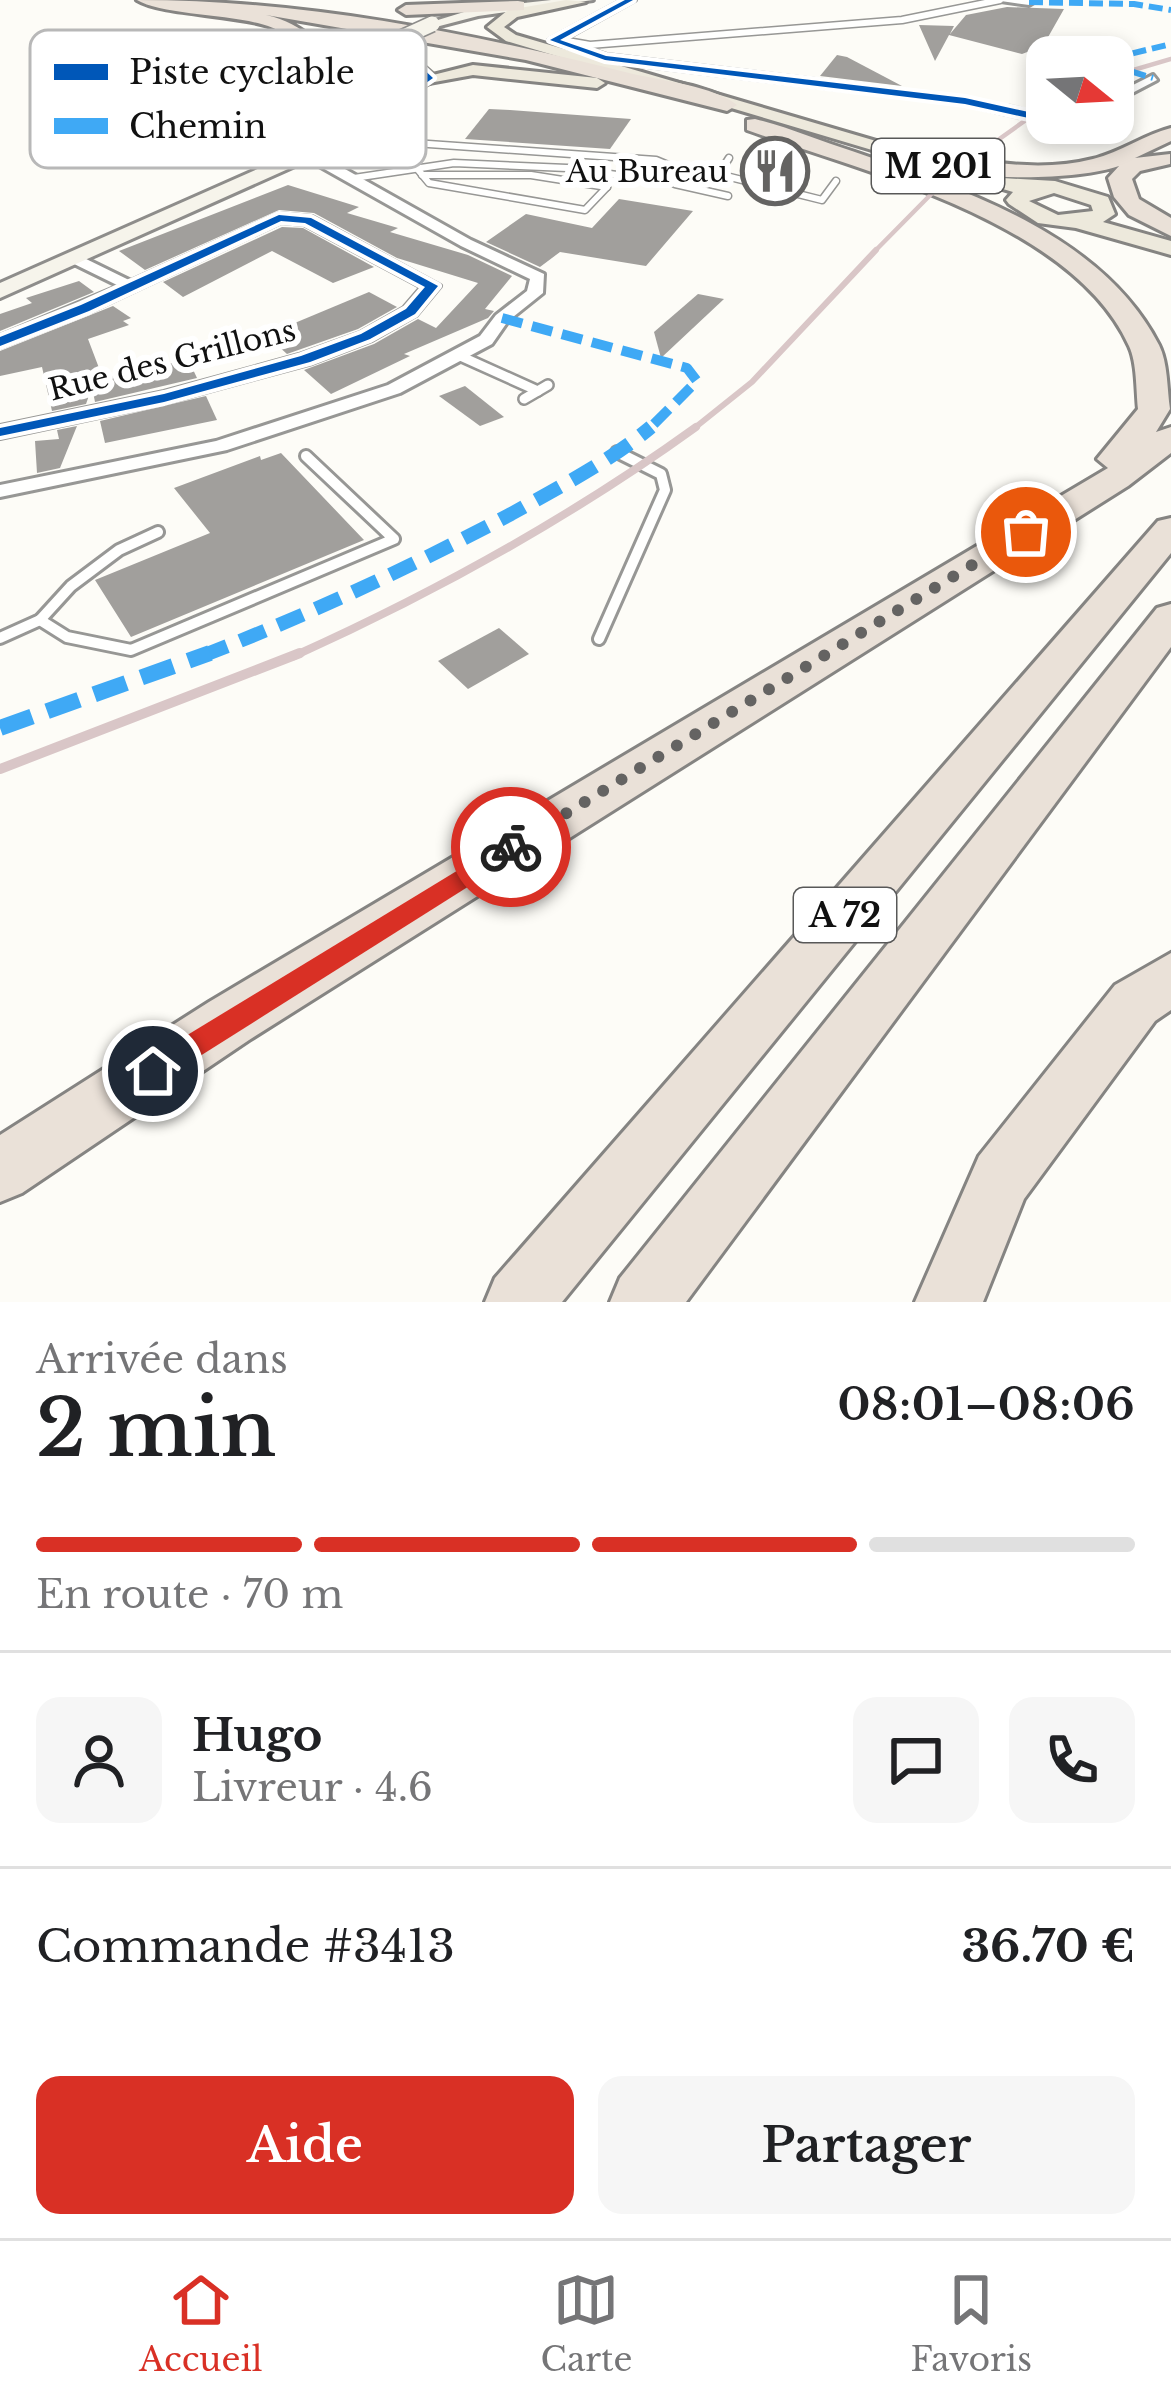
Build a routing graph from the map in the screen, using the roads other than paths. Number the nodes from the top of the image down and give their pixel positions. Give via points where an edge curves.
1 (145, 0) edge
2 (161, 0) edge
3 (186, 0) edge
4 (198, 0) edge
5 (630, 0) edge
6 (1000, 0) edge
7 (583, 1) edge
8 (1029, 2) edge
9 (518, 6) junction
10 (294, 30) edge
11 (394, 30) edge
12 (411, 30) edge
13 (423, 30) edge
14 (426, 32) edge
15 (426, 34) edge
16 (556, 39) junction
17 (426, 73) edge
18 (429, 78) junction
19 (1153, 78) dead end
20 (426, 80) edge
21 (1134, 88) edge
22 (680, 103) junction
23 (727, 105) junction
24 (1007, 110) tunnel mouth
25 (755, 124) junction
26 (1171, 134) edge
27 (846, 140) junction
28 (426, 144) edge
29 (729, 158) dead end
30 (1171, 158) edge
31 (1105, 163) junction
32 (426, 166) edge
33 (277, 168) edge
34 (335, 168) edge
35 (405, 168) edge
36 (417, 168) edge
37 (422, 175) junction
38 (692, 175) junction
39 (717, 177) junction
40 (354, 178) junction
41 (836, 181) dead end
42 (674, 183) junction
43 (1036, 194) junction
44 (728, 196) dead end
45 (1106, 210) junction
46 (1078, 222) junction
47 (1171, 232) edge
48 (1171, 248) edge
49 (73, 259) junction
50 (130, 286) junction
51 (0, 291) edge
52 (0, 342) edge
53 (458, 355) junction
54 (524, 399) dead end
55 (0, 432) edge
56 (1171, 437) edge
57 (617, 452) dead end
58 (306, 457) dead end
59 (0, 490) edge
60 (1171, 529) edge
61 (158, 532) dead end
62 (1026, 532) junction
63 (1171, 618) edge
64 (40, 620) junction
65 (0, 638) edge
66 (599, 639) dead end
67 (1171, 979) edge
68 (0, 1171) edge
69 (519, 1302) edge
70 (644, 1302) edge
71 (949, 1302) edge

1 - 10 highway via 217,8
2 - 11 highway, M 201
3 - 12 highway, M 201
4 - 9 highway via 359,10
5 - 16 street
6 - 8 street
6 - 16 lane via 902,20 590,45
7 - 9 street
7 - 23 main road via 513,13 494,27
9 - 13 street, bridge
14 - 23 highway, M 201
15 - 22 highway, M 201
16 - 24 street via 605,58
17 - 18 street
18 - 20 street
18 - 22 main road via 473,70 539,75
19 - 21 street
22 - 25 main road, M 201
23 - 27 main road, M 201
25 - 43 main road, M 201
25 - 62 highway via 1019,218 1080,250 1139,303 1163,365 1153,412 1102,472
26 - 31 highway
27 - 31 highway via 1023,173
27 - 43 main road, M 201
28 - 38 lane via 656,160
29 - 39 lane
30 - 47 highway via 1132,166 1120,178 1137,212
31 - 43 highway via 1083,181
32 - 42 lane via 492,163
33 - 49 street
34 - 40 street
35 - 40 lane
36 - 37 lane
37 - 37 lane via 429,183 585,210 607,187 531,175
38 - 39 lane
38 - 42 lane
39 - 41 lane via 822,200
40 - 53 street via 538,277 535,293
42 - 44 lane
43 - 45 main road via 1092,196
43 - 46 main road via 1043,218
45 - 46 main road
45 - 47 main road
46 - 48 main road
49 - 50 street
49 - 51 street
50 - 52 street
50 - 55 street, Rue des Grillons via 266,221 292,218 429,281 431,292 382,329 253,378
53 - 54 lane via 543,388
53 - 59 street via 394,389 220,446
56 - 62 highway
57 - 66 lane via 661,474 665,490
58 - 64 lane via 394,539 131,650 67,637
60 - 69 highway, A 72
61 - 64 lane via 119,550
62 - 68 highway via 229,1021
63 - 70 highway, A 72
64 - 65 lane
67 - 71 highway via 1135,1003 1001,1178

